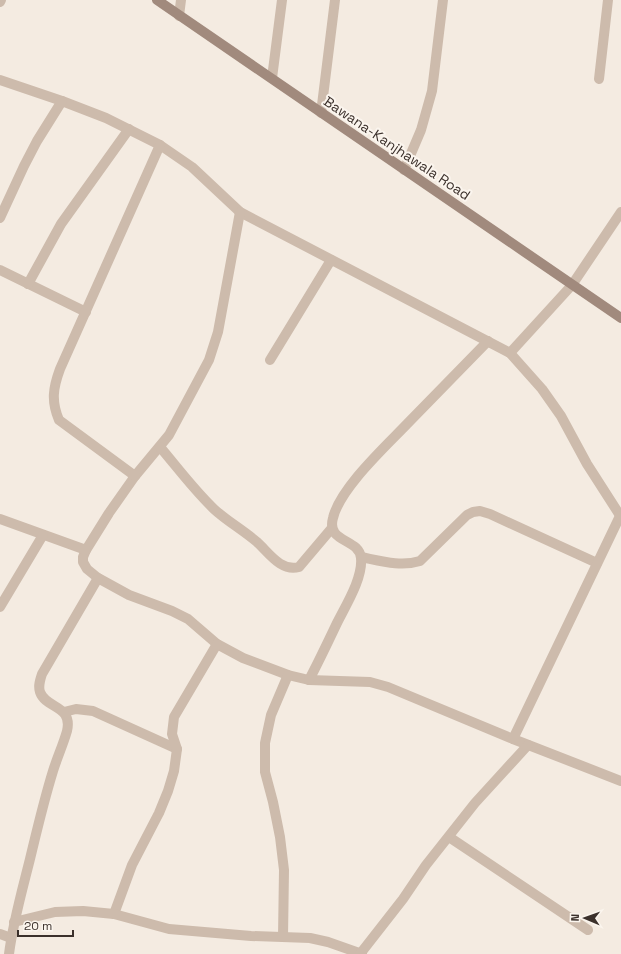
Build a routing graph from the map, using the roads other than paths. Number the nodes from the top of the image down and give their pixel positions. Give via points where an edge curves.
1 (157, 0) edge
2 (181, 0) edge
3 (282, 0) edge
4 (335, 0) edge
5 (443, 0) edge
6 (608, 0) edge
7 (179, 16) junction
8 (272, 78) junction
9 (599, 79) dead end
10 (0, 80) edge
11 (62, 101) junction
12 (321, 113) junction
13 (129, 129) junction
14 (160, 145) junction
15 (404, 170) junction
16 (240, 212) junction
17 (621, 212) edge
18 (0, 218) edge
19 (331, 260) junction
20 (0, 270) edge
21 (28, 284) junction
22 (572, 285) junction
23 (86, 312) junction
24 (621, 318) edge
25 (488, 341) junction
26 (510, 353) junction
27 (270, 360) dead end
28 (160, 446) junction
29 (135, 476) junction
30 (620, 517) edge
31 (0, 519) edge
32 (332, 528) junction
33 (43, 534) junction
34 (86, 550) junction
35 (361, 557) junction
36 (597, 563) junction
37 (98, 578) junction
38 (0, 607) edge
39 (216, 644) junction
40 (288, 675) junction
41 (309, 680) junction
42 (64, 712) junction
43 (513, 739) junction
44 (528, 745) junction
45 (177, 749) junction
46 (621, 781) edge
47 (449, 837) junction
48 (114, 914) junction
49 (14, 922) junction
50 (588, 930) dead end
51 (0, 934) edge
52 (283, 936) junction
53 (11, 938) junction
54 (9, 954) edge
55 (360, 954) edge

1 - 7 main road, Bawana-Kanjhawala Road
2 - 7 street
3 - 8 street
4 - 12 street
5 - 15 street via 432,91 421,130
6 - 9 street
7 - 8 main road, Bawana-Kanjhawala Road
8 - 12 main road, Bawana-Kanjhawala Road
10 - 11 street
11 - 13 street
11 - 18 street via 37,141
12 - 15 main road, Bawana-Kanjhawala Road
13 - 14 street
13 - 21 street via 61,224
14 - 16 street via 192,168
14 - 23 street
15 - 22 main road, Bawana-Kanjhawala Road
16 - 19 street
16 - 28 street via 218,332 210,360 169,435
17 - 22 street
19 - 25 street
19 - 27 street
20 - 21 street
21 - 23 street
22 - 24 main road, Bawana-Kanjhawala Road
22 - 26 street
23 - 29 street via 55,383 55,410 59,420 66,426
25 - 26 street
25 - 32 street via 367,466 335,510
26 - 30 street via 542,389 561,416
28 - 29 street
28 - 32 street via 213,508 284,567 299,568
29 - 34 street
30 - 36 street
31 - 33 street
32 - 35 street via 336,536 356,547
33 - 34 street
33 - 38 street
34 - 37 street via 83,562
35 - 36 street via 400,564 420,561 467,515 480,511 512,523
35 - 41 street via 354,589
36 - 43 street
37 - 39 street via 129,595 188,619
37 - 42 street via 42,674 39,684 43,697
39 - 40 street via 243,658
39 - 45 street via 174,717 172,734
40 - 41 street
40 - 52 street via 271,715 265,743 265,772 276,816 284,870
41 - 43 street via 370,682 388,687
42 - 45 street via 76,709 93,711
42 - 49 street via 68,720 67,730 52,772
43 - 44 street
44 - 46 street
44 - 47 street via 475,803
45 - 48 street via 168,791 132,865
47 - 50 street
47 - 55 street
48 - 49 street via 56,912
48 - 52 street via 169,929
49 - 53 street
51 - 53 street
52 - 55 street via 328,942
53 - 54 street

